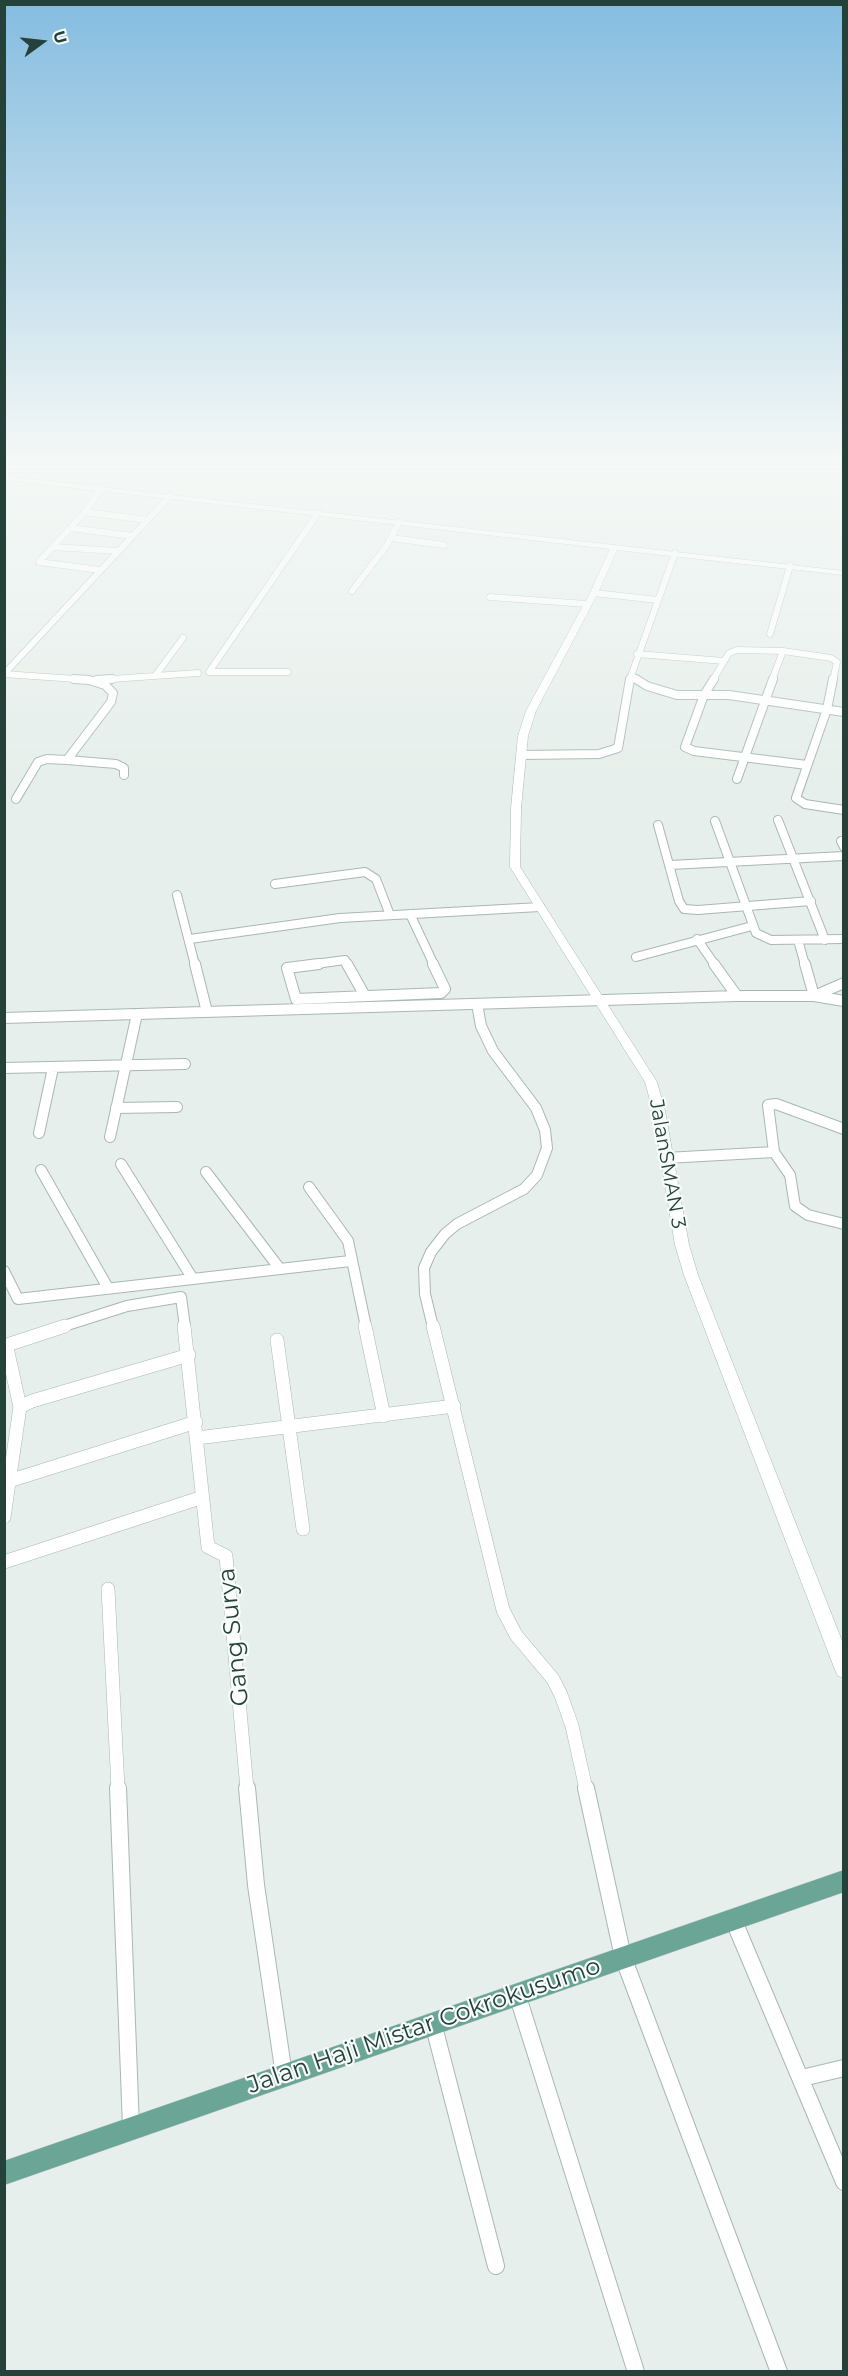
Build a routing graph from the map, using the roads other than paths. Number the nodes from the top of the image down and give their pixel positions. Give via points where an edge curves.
1 (790, 566) edge
2 (73, 567) edge
3 (103, 567) edge
4 (281, 567) edge
5 (369, 567) edge
6 (605, 567) edge
7 (670, 567) edge
8 (797, 567) edge
9 (100, 570) junction
10 (843, 573) edge
11 (352, 591) dead end
12 (490, 597) dead end
13 (590, 598) junction
14 (658, 600) junction
15 (770, 634) dead end
16 (183, 638) dead end
17 (783, 651) junction
18 (638, 654) junction
19 (724, 661) junction
20 (288, 672) dead end
21 (198, 673) dead end
22 (5, 674) edge
23 (155, 676) junction
24 (631, 676) junction
25 (89, 680) junction
26 (704, 695) junction
27 (767, 701) junction
28 (827, 709) junction
29 (843, 712) edge
30 (522, 755) junction
31 (747, 757) junction
32 (67, 760) junction
33 (807, 765) junction
34 (124, 775) dead end
35 (737, 779) dead end
36 (16, 799) dead end
37 (843, 810) edge
38 (778, 819) dead end
39 (715, 821) dead end
40 (658, 825) dead end
41 (843, 856) edge
42 (794, 860) junction
43 (730, 863) junction
44 (670, 865) junction
45 (274, 884) dead end
46 (177, 895) dead end
47 (811, 901) junction
48 (745, 906) junction
49 (540, 907) junction
50 (390, 915) junction
51 (410, 915) junction
52 (752, 926) junction
53 (190, 939) junction
54 (697, 939) junction
55 (843, 939) edge
56 (798, 940) junction
57 (825, 940) junction
58 (636, 957) dead end
59 (843, 984) edge
60 (365, 996) junction
61 (737, 996) junction
62 (814, 996) junction
63 (600, 1000) junction
64 (843, 1001) edge
65 (477, 1004) junction
66 (207, 1012) junction
67 (137, 1014) junction
68 (4, 1018) edge
69 (126, 1064) junction
70 (185, 1064) dead end
71 (4, 1068) edge
72 (53, 1068) junction
73 (177, 1107) dead end
74 (116, 1108) junction
75 (843, 1129) edge
76 (39, 1133) dead end
77 (110, 1137) dead end
78 (774, 1152) junction
79 (666, 1158) junction
80 (121, 1164) dead end
81 (41, 1170) dead end
82 (206, 1172) dead end
83 (309, 1187) dead end
84 (843, 1224) edge
85 (350, 1261) junction
86 (280, 1269) junction
87 (4, 1271) edge
88 (193, 1279) junction
89 (180, 1280) junction
90 (108, 1288) junction
91 (181, 1297) junction
92 (277, 1340) dead end
93 (189, 1355) junction
94 (454, 1406) junction
95 (20, 1407) junction
96 (384, 1416) junction
97 (196, 1422) junction
98 (289, 1428) junction
99 (197, 1438) junction
100 (9, 1481) junction
101 (203, 1497) junction
102 (4, 1517) edge
103 (303, 1529) dead end
104 (4, 1562) edge
105 (108, 1589) dead end
106 (843, 1670) edge
107 (843, 1881) edge
108 (733, 1919) junction
109 (623, 1957) junction
110 (517, 1994) junction
111 (433, 2022) junction
112 (843, 2068) edge
113 (284, 2075) junction
114 (802, 2078) junction
115 (131, 2127) junction
116 (4, 2173) edge
117 (843, 2182) edge
118 (496, 2266) dead end
119 (636, 2372) edge
120 (779, 2372) edge

1 - 15 street
2 - 9 street
3 - 9 street
4 - 20 street via 209,672
5 - 11 street
6 - 13 street, JalanSMAN 3
7 - 14 street
8 - 10 street
9 - 22 street
12 - 13 street
13 - 14 street
13 - 30 street, JalanSMAN 3 via 531,711
14 - 18 street
16 - 23 street
17 - 19 street via 737,650
17 - 27 street
17 - 28 street via 837,662
18 - 19 street
18 - 24 street
19 - 26 street
21 - 23 street
22 - 25 street
23 - 25 street
24 - 26 street via 663,692
24 - 30 street via 618,748 599,754
25 - 32 street via 108,686 113,696
26 - 27 street
26 - 31 street via 685,747
27 - 28 street
27 - 31 street
28 - 29 street
28 - 33 street
30 - 49 street, JalanSMAN 3 via 514,862
31 - 33 street
31 - 35 street
32 - 34 street via 116,764 124,768
32 - 36 street via 38,762
33 - 37 street via 797,800
38 - 42 street
39 - 43 street
40 - 44 street
41 - 42 street
42 - 43 street
42 - 47 street
43 - 44 street
43 - 48 street
44 - 48 street via 684,909
45 - 50 street via 365,872 376,879
46 - 53 street
47 - 48 street
47 - 57 street
48 - 52 street
49 - 51 street
49 - 63 street, JalanSMAN 3
50 - 51 street
50 - 53 street
51 - 60 street via 444,992
52 - 54 street
52 - 56 street via 762,938
53 - 66 street
54 - 58 street
54 - 61 street
55 - 57 street
56 - 57 street
56 - 62 street
59 - 62 street
60 - 60 street via 296,999 287,968 345,960
61 - 62 street
61 - 63 street
62 - 64 street
63 - 65 street
63 - 79 street, JalanSMAN 3 via 651,1082
65 - 66 street
65 - 94 street via 481,1026 493,1051 536,1108 547,1148 537,1175 524,1189 457,1224 431,1252 424,1268 425,1294
66 - 67 street
67 - 68 street
67 - 69 street
69 - 70 street
69 - 72 street
69 - 74 street
71 - 72 street
72 - 76 street
73 - 74 street
74 - 77 street
75 - 78 street via 771,1104 768,1109
78 - 79 street
78 - 84 street via 790,1175 795,1206 808,1215
79 - 106 street, JalanSMAN 3 via 691,1275
80 - 88 street
81 - 90 street
82 - 86 street
83 - 85 street via 348,1241
85 - 86 street
85 - 96 street
86 - 88 street
87 - 90 street via 18,1299
88 - 89 street
89 - 90 street
89 - 91 street, Gang Surya
91 - 93 street, Gang Surya
91 - 95 street via 127,1306 16,1341 7,1348
92 - 98 street
93 - 95 street
93 - 97 street, Gang Surya
94 - 96 street
94 - 109 street via 503,1610 516,1635 553,1679 572,1726
95 - 100 street
96 - 98 street
97 - 99 street, Gang Surya
97 - 100 street
98 - 99 street
98 - 103 street
99 - 101 street, Gang Surya
100 - 102 street
101 - 104 street
101 - 113 street, Gang Surya via 208,1547 226,1556 256,1885
105 - 115 street
107 - 108 main road, Jalan Haji Mistar Cokrokusumo
108 - 109 main road, Jalan Haji Mistar Cokrokusumo
108 - 114 street
109 - 110 main road, Jalan Haji Mistar Cokrokusumo
109 - 120 street
110 - 111 main road, Jalan Haji Mistar Cokrokusumo
110 - 119 street
111 - 113 main road, Jalan Haji Mistar Cokrokusumo
111 - 118 street
112 - 114 street
113 - 115 main road, Jalan Haji Mistar Cokrokusumo
114 - 117 street
115 - 116 main road, Jalan Haji Mistar Cokrokusumo

